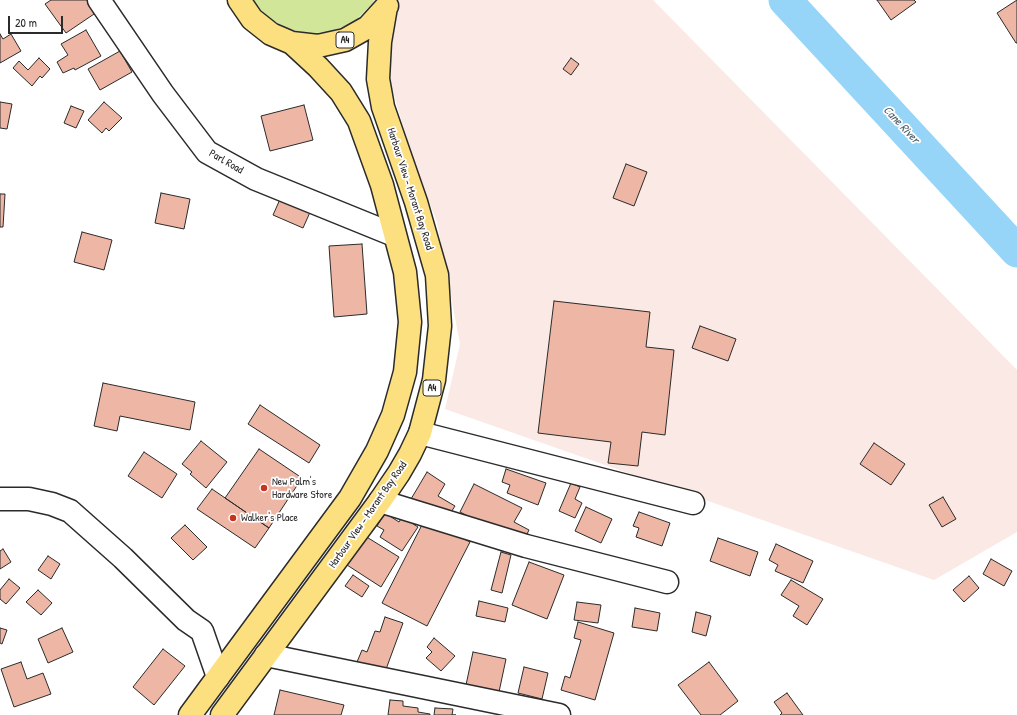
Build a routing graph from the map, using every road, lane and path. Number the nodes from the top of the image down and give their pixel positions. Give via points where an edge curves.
1 (99, 0) edge
2 (238, 0) edge
3 (388, 4) edge
4 (292, 43) junction
5 (394, 234) junction
6 (420, 433) junction
7 (0, 500) edge
8 (380, 501) junction
9 (693, 503) dead end
10 (667, 582) dead end
11 (266, 655) junction
12 (218, 677) junction
13 (190, 715) edge
14 (222, 715) edge
15 (559, 715) edge

1 - 5 street, Parl Road via 163,94 207,152 256,179
2 - 4 highway, A4 via 258,24 271,34
3 - 4 highway, A4 via 368,27 345,40 318,46
3 - 6 highway, Harbour View - Morant Bay Road / A4 via 380,42 378,79 383,107 416,202 437,275 440,326 434,380
4 - 5 highway, A4 via 341,92 359,121 382,185
5 - 12 highway, A4 via 406,272 410,322 405,372 393,415 377,451 350,498
6 - 8 highway, Harbour View - Morant Bay Road / A4 via 410,454
6 - 9 street
7 - 12 street via 29,499 70,511 123,558 186,620 202,631
8 - 10 street via 526,546
8 - 11 highway, Harbour View - Morant Bay Road / A4
11 - 14 highway, Harbour View - Morant Bay Road / A4
11 - 15 street
12 - 13 highway, A4

